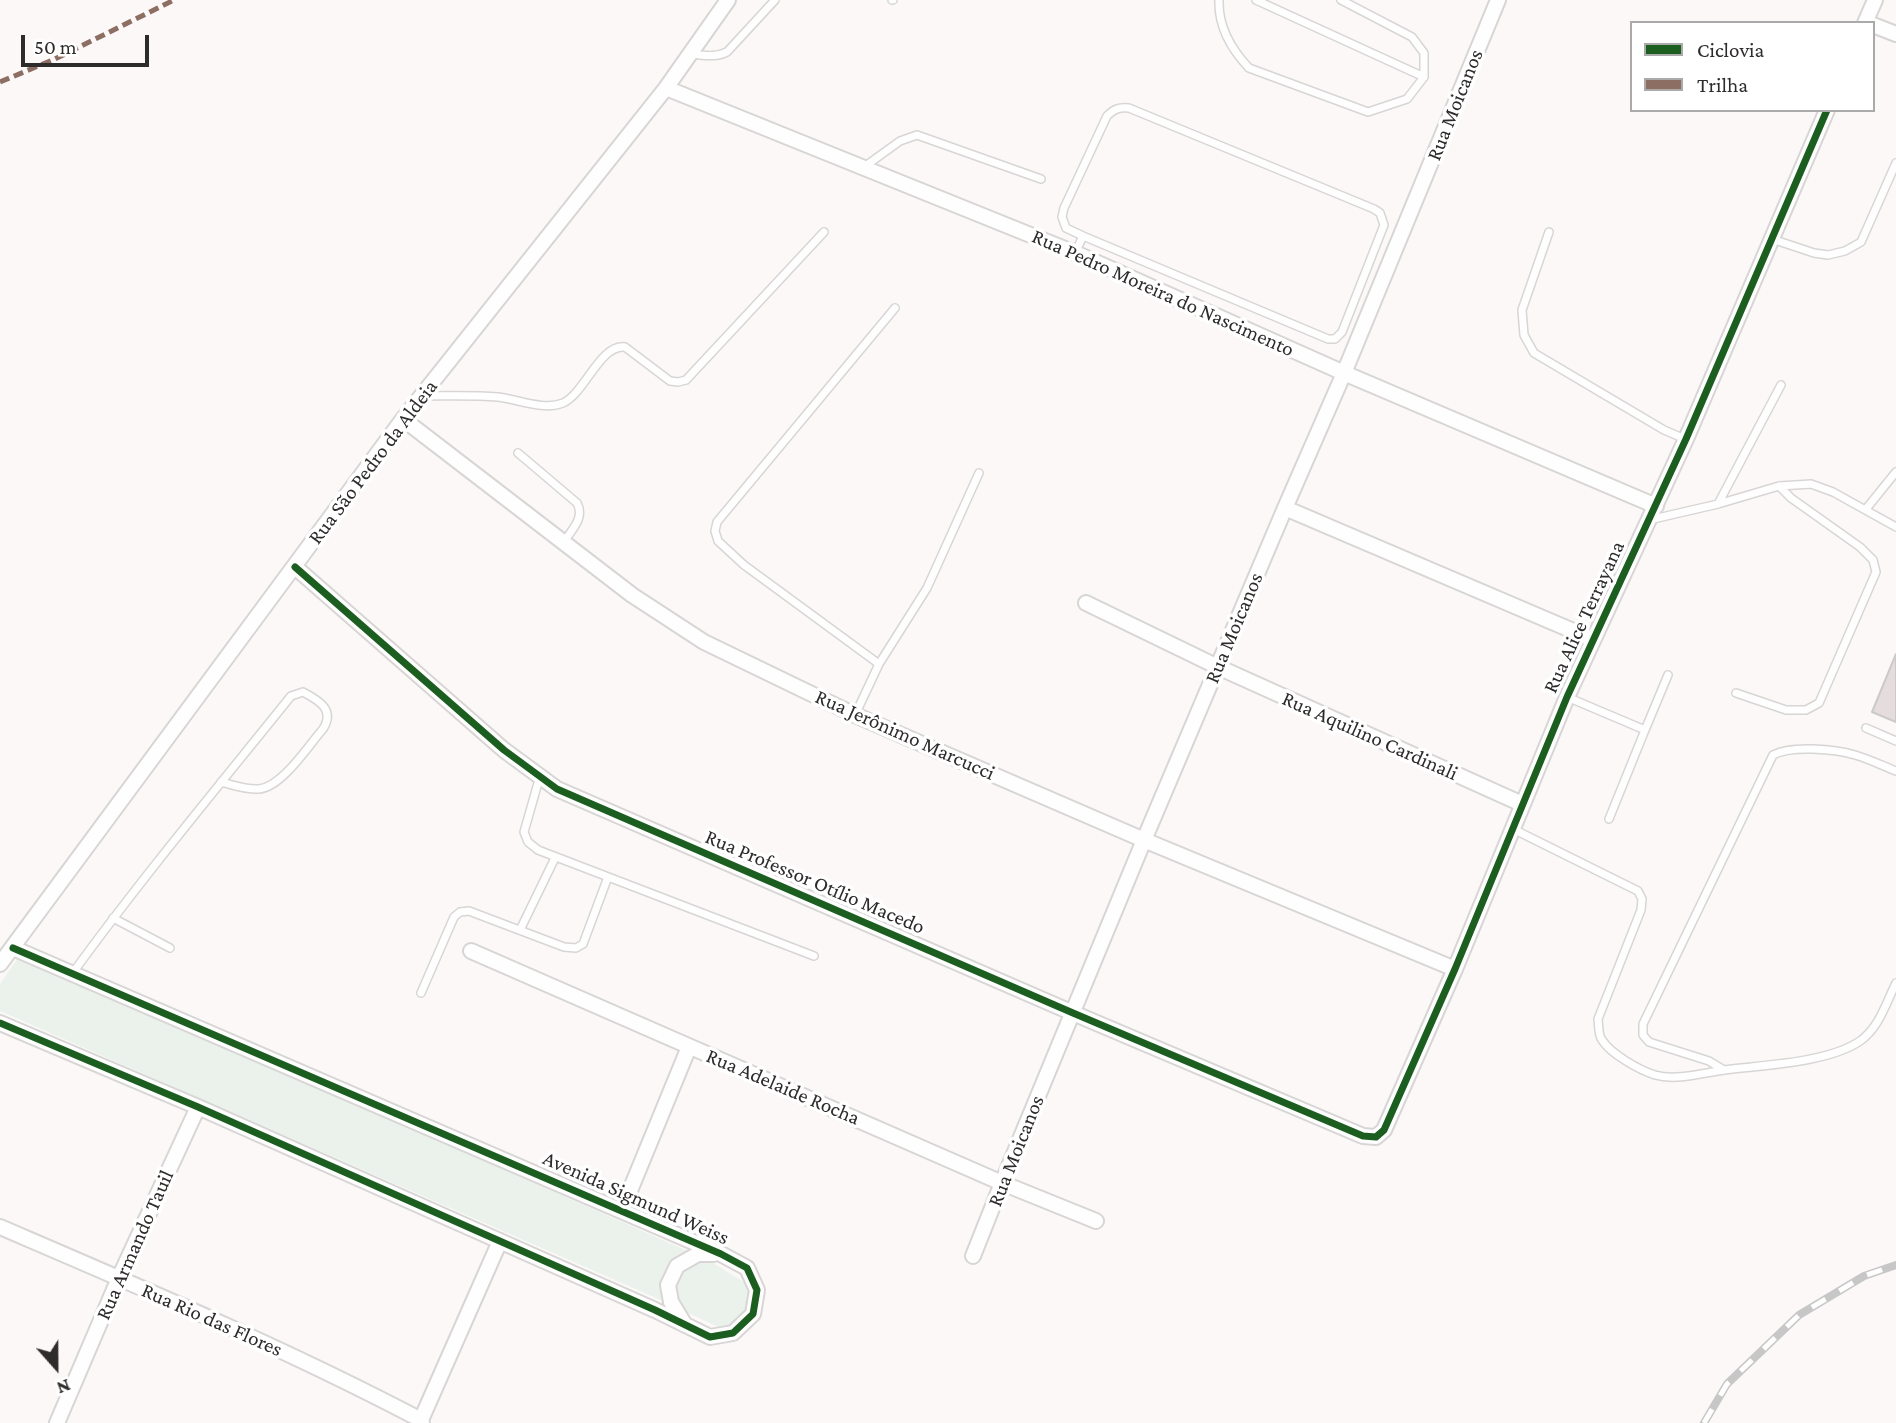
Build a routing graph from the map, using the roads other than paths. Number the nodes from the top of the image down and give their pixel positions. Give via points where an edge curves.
1 (729, 0) edge
2 (775, 0) edge
3 (1256, 0) edge
4 (1341, 0) edge
5 (1498, 0) edge
6 (1875, 0) edge
7 (1221, 1) edge
8 (1865, 21) edge
9 (1875, 26) edge
10 (1896, 34) edge
11 (690, 54) junction
12 (1424, 77) junction
13 (666, 88) junction
14 (1826, 112) edge
15 (1896, 163) edge
16 (863, 167) junction
17 (1041, 179) dead end
18 (824, 232) dead end
19 (1549, 232) dead end
20 (1083, 236) junction
21 (1772, 239) junction
22 (1076, 253) junction
23 (895, 309) dead end
24 (1344, 373) junction
25 (1781, 385) dead end
26 (421, 396) junction
27 (403, 419) junction
28 (1686, 439) junction
29 (518, 453) dead end
30 (1896, 472) edge
31 (979, 473) dead end
32 (1779, 486) junction
33 (1718, 504) junction
34 (1656, 506) junction
35 (1285, 508) junction
36 (1866, 509) junction
37 (1648, 520) junction
38 (1896, 527) edge
39 (564, 543) junction
40 (295, 567) junction
41 (1086, 603) dead end
42 (1592, 639) junction
43 (879, 664) junction
44 (1218, 667) junction
45 (1668, 675) dead end
46 (1736, 693) dead end
47 (1567, 696) junction
48 (855, 715) junction
49 (1866, 727) dead end
50 (1644, 730) junction
51 (1896, 741) edge
52 (1896, 771) edge
53 (540, 776) junction
54 (221, 782) junction
55 (1522, 804) junction
56 (1609, 818) dead end
57 (1512, 829) junction
58 (1144, 840) junction
59 (555, 858) junction
60 (608, 877) junction
61 (113, 918) junction
62 (520, 930) junction
63 (13, 948) junction
64 (170, 948) dead end
65 (471, 951) dead end
66 (814, 956) dead end
67 (0, 964) edge
68 (1455, 969) junction
69 (72, 975) junction
70 (1896, 983) edge
71 (421, 993) dead end
72 (1073, 1013) junction
73 (0, 1023) edge
74 (689, 1047) junction
75 (1724, 1070) junction
76 (198, 1107) junction
77 (1376, 1137) joint
78 (1002, 1182) junction
79 (622, 1210) junction
80 (1096, 1221) dead end
81 (0, 1227) edge
82 (500, 1241) junction
83 (721, 1254) junction
84 (973, 1256) dead end
85 (119, 1278) junction
86 (686, 1326) junction
87 (421, 1421) edge
88 (57, 1423) edge

1 - 11 street, Rua São Pedro da Aldeia
2 - 11 lane via 727,51 713,56
3 - 12 lane
4 - 12 lane via 1412,37 1424,53
5 - 24 street, Rua Moicanos
6 - 8 street
7 - 12 lane via 1225,36 1249,68 1368,112 1407,99
9 - 10 street
11 - 13 street, Rua São Pedro da Aldeia
13 - 16 street, Rua Pedro Moreira do Nascimento
13 - 26 street, Rua São Pedro da Aldeia
14 - 21 street, Rua Alice Terrayana
15 - 21 lane via 1861,242 1828,255
16 - 17 lane via 900,141 917,135
16 - 22 street, Rua Pedro Moreira do Nascimento
18 - 26 lane via 686,380 670,381 619,346 609,351 562,403
19 - 28 lane via 1522,310 1524,335 1534,354
20 - 20 lane via 1066,228 1064,208 1107,116 1121,107 1374,209 1384,225 1342,332 1328,340
20 - 22 lane
21 - 28 street, Rua Alice Terrayana
22 - 24 street, Rua Pedro Moreira do Nascimento
23 - 43 lane via 717,522 715,531 718,541 744,565
24 - 34 street, Rua Pedro Moreira do Nascimento
24 - 35 street, Rua Moicanos
25 - 33 lane
26 - 27 street, Rua São Pedro da Aldeia
27 - 39 street, Rua Jerônimo Marcucci
27 - 40 street, Rua São Pedro da Aldeia
28 - 34 street, Rua Alice Terrayana
29 - 39 lane via 580,508 580,518
30 - 36 lane
31 - 43 lane via 927,588
32 - 33 lane
32 - 36 lane via 1811,484
32 - 46 lane via 1860,547 1873,560 1876,572 1819,703 1806,710 1786,710
33 - 37 lane
34 - 37 street, Rua Alice Terrayana
35 - 42 street
35 - 44 street, Rua Moicanos
36 - 38 lane
37 - 42 street, Rua Alice Terrayana
39 - 48 street, Rua Jerônimo Marcucci via 704,642
40 - 53 street, Rua Professor Otílio Macedo via 504,750
40 - 63 street, Rua São Pedro da Aldeia
41 - 44 street, Rua Aquilino Cardinali
42 - 47 street, Rua Alice Terrayana
43 - 48 lane
44 - 55 street, Rua Aquilino Cardinali
44 - 58 street, Rua Moicanos
45 - 50 lane
47 - 50 lane
47 - 55 street, Rua Alice Terrayana
48 - 58 street, Rua Jerônimo Marcucci
49 - 51 lane
50 - 56 lane
52 - 75 lane via 1854,754 1787,749 1773,755 1643,1024 1649,1042
53 - 59 lane via 524,832 537,850
53 - 72 street, Rua Professor Otílio Macedo via 557,789
54 - 54 lane via 292,696 303,692 326,709 328,722 278,782 257,789
54 - 61 lane
55 - 57 street, Rua Alice Terrayana
57 - 68 street, Rua Alice Terrayana
57 - 75 lane via 1637,891 1643,899 1598,1019 1600,1038 1615,1055 1656,1075 1694,1076
58 - 68 street, Rua Jerônimo Marcucci
58 - 72 street, Rua Moicanos
59 - 60 lane
59 - 62 lane
60 - 62 lane via 583,944 564,947
60 - 66 lane
61 - 64 lane
61 - 69 lane
62 - 71 lane via 469,911 460,912 454,916
63 - 67 street, Rua São Pedro da Aldeia
63 - 69 street, Avenida Sigmund Weiss
65 - 74 street, Rua Adelaide Rocha
68 - 77 street, Rua Alice Terrayana via 1384,1130
69 - 79 street, Avenida Sigmund Weiss
70 - 75 lane via 1874,1028 1859,1042 1796,1061
72 - 77 street, Rua Professor Otílio Macedo via 1363,1136
72 - 78 street, Rua Moicanos
73 - 76 street, Avenida Sigmund Weiss
74 - 78 street, Rua Adelaide Rocha
74 - 79 street
76 - 82 street, Avenida Sigmund Weiss
76 - 85 street, Rua Armando Tauil
78 - 80 street, Rua Adelaide Rocha
78 - 84 street, Rua Moicanos
79 - 83 street, Avenida Sigmund Weiss
81 - 85 street, Rua Rio das Flores
82 - 86 street, Avenida Sigmund Weiss
82 - 87 street
83 - 86 street via 698,1254 677,1266 672,1276 668,1285 671,1302
83 - 86 street, Avenida Sigmund Weiss via 747,1268 757,1290 753,1314 733,1333 710,1337
85 - 87 street, Rua Rio das Flores via 344,1379
85 - 88 street, Rua Armando Tauil

